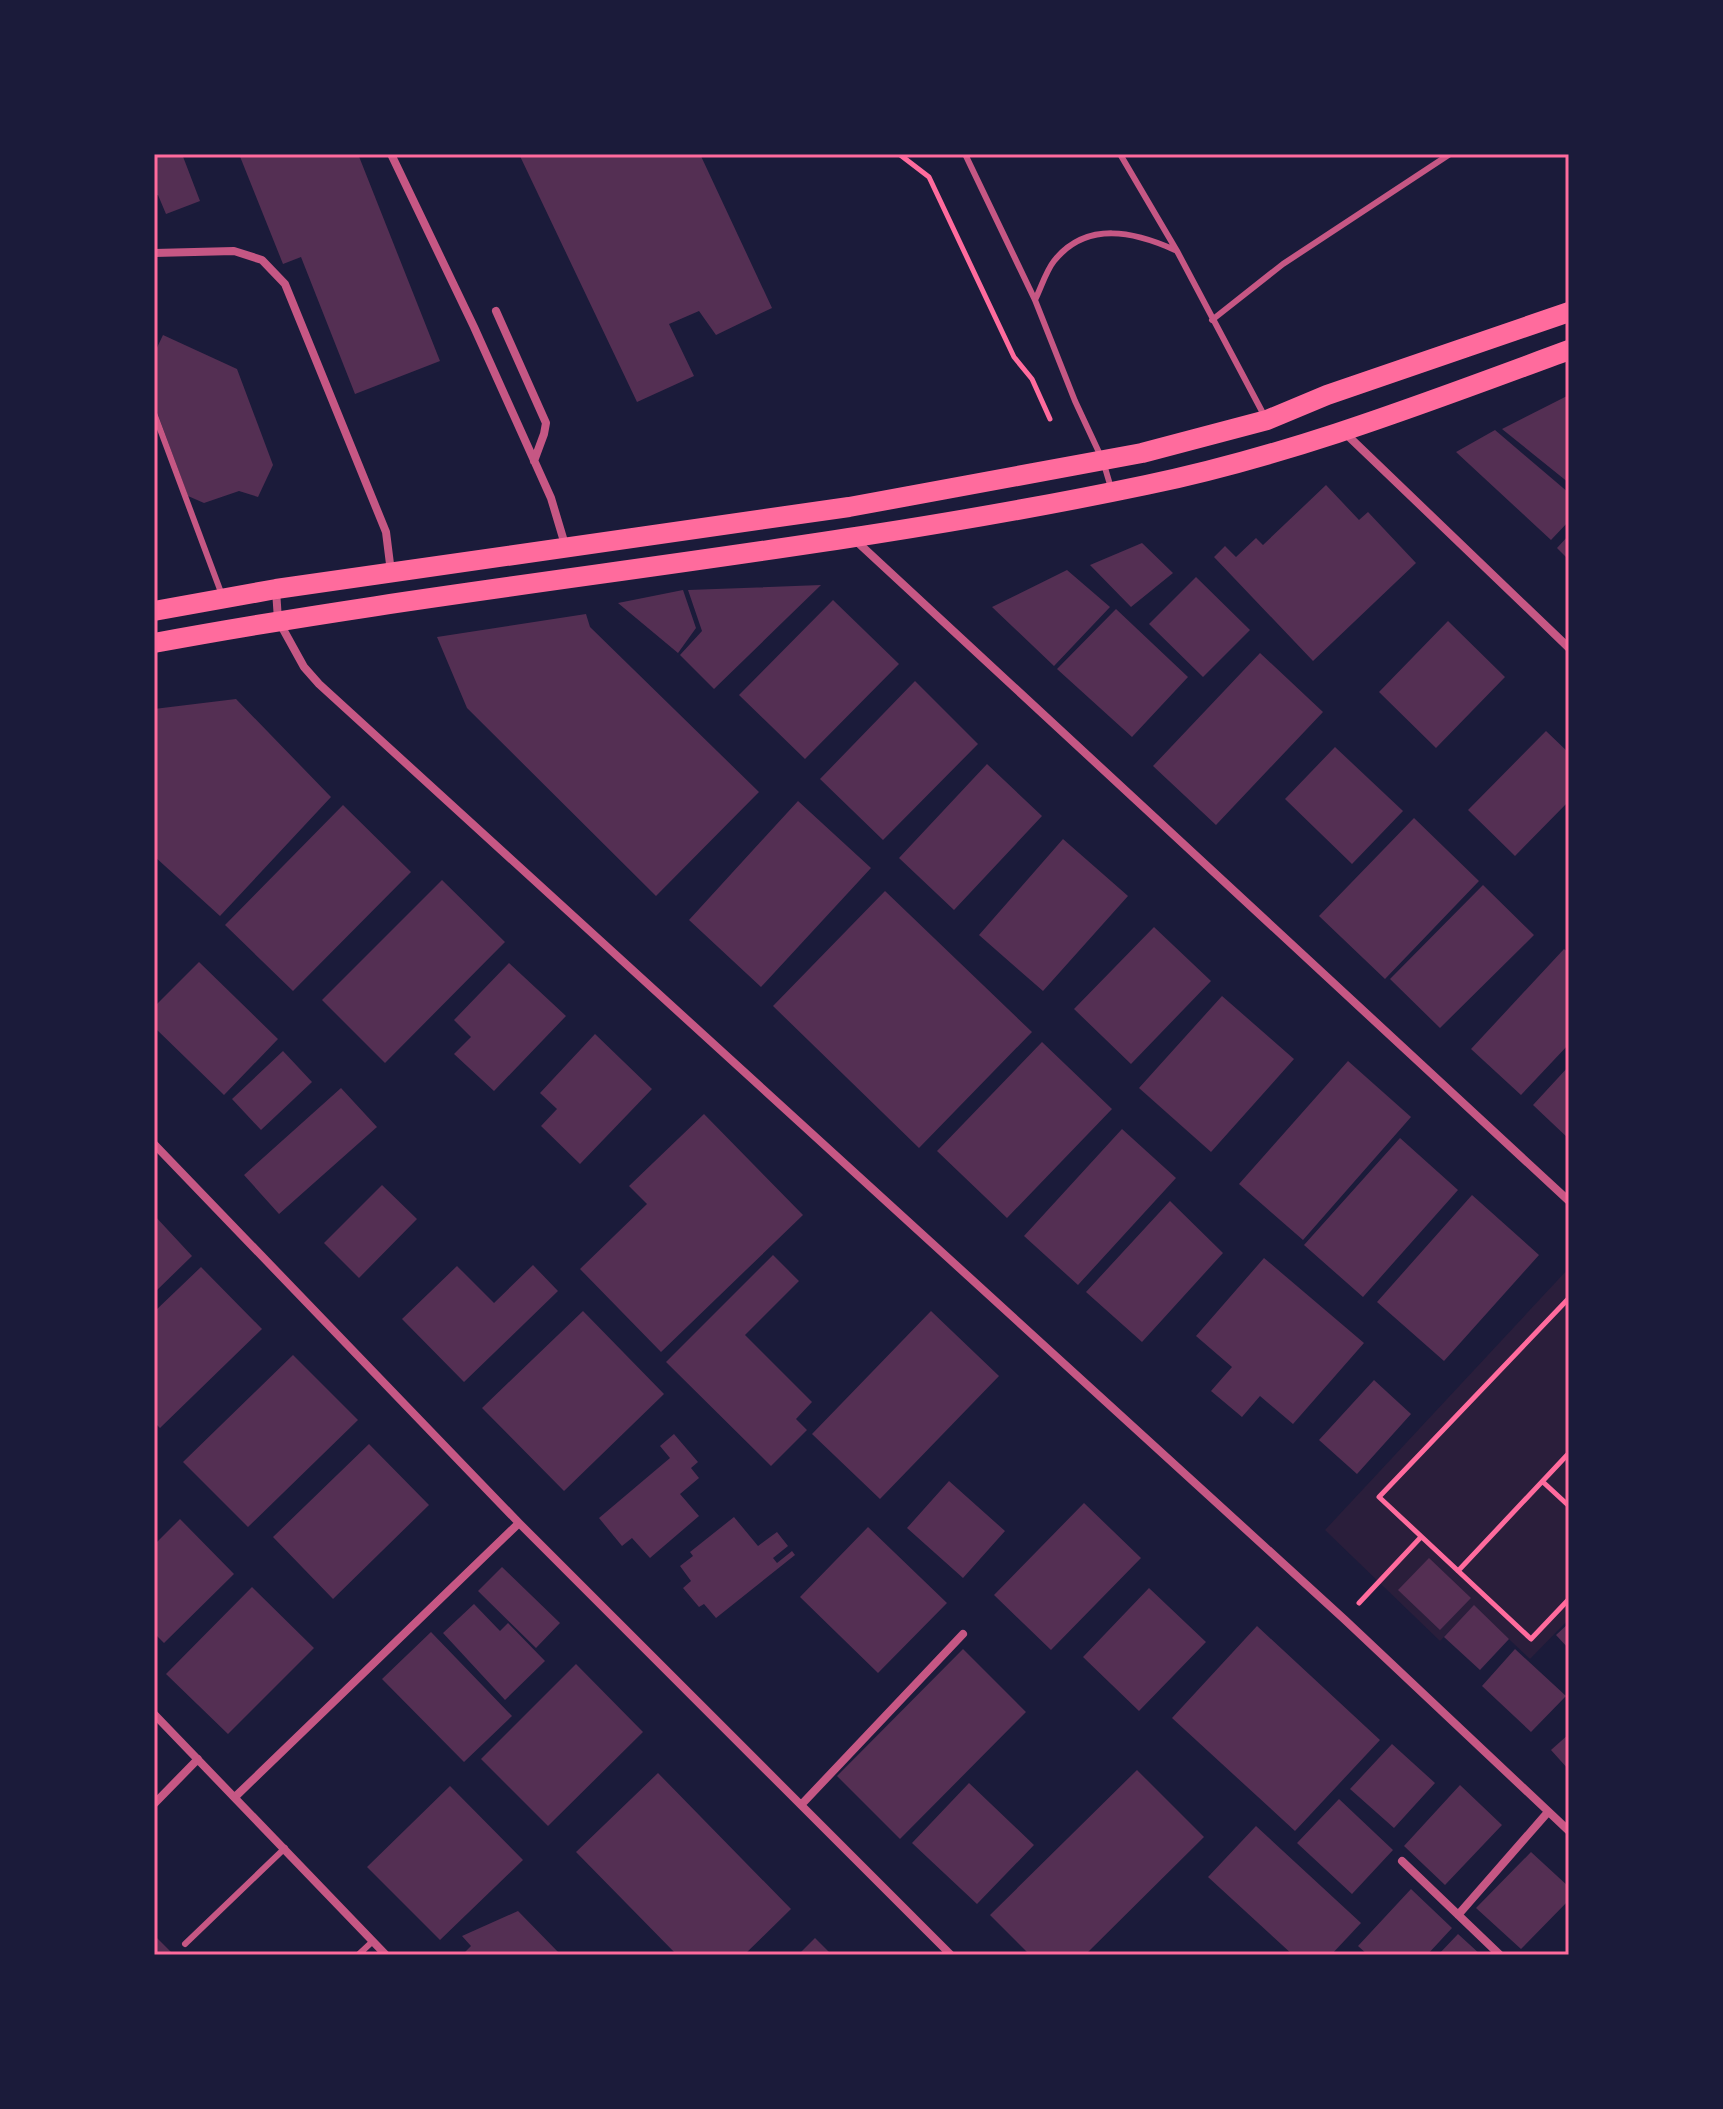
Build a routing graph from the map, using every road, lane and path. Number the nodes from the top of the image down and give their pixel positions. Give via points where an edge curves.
1 (391, 154) edge
2 (899, 154) edge
3 (965, 154) edge
4 (1120, 154) edge
5 (1450, 154) edge
6 (1177, 251) junction
7 (154, 253) edge
8 (1035, 300) junction
9 (496, 311) dead end
10 (1569, 312) edge
11 (1212, 320) junction
12 (1569, 350) edge
13 (154, 413) edge
14 (1050, 419) dead end
15 (1267, 420) junction
16 (1345, 433) junction
17 (534, 461) junction
18 (1103, 461) junction
19 (1112, 492) junction
20 (854, 539) junction
21 (566, 548) junction
22 (391, 573) junction
23 (276, 589) junction
24 (223, 598) junction
25 (154, 611) edge
26 (278, 620) junction
27 (154, 643) edge
28 (1569, 648) edge
29 (154, 1144) edge
30 (1569, 1201) edge
31 (1569, 1298) edge
32 (1569, 1453) edge
33 (1543, 1482) junction
34 (1569, 1506) edge
35 (519, 1523) junction
36 (1421, 1537) junction
37 (1458, 1571) junction
38 (1370, 1591) dead end
39 (1569, 1599) edge
40 (963, 1634) dead end
41 (154, 1714) edge
42 (198, 1759) junction
43 (235, 1797) junction
44 (154, 1804) edge
45 (801, 1805) junction
46 (1548, 1812) junction
47 (1569, 1831) edge
48 (285, 1848) junction
49 (1402, 1861) dead end
50 (1458, 1915) junction
51 (373, 1941) junction
52 (185, 1944) dead end
53 (358, 1955) edge
54 (386, 1955) edge
55 (951, 1955) edge
56 (1500, 1955) edge

1 - 17 street
2 - 14 path via 929,177 1014,357 1032,379
3 - 8 lane
4 - 6 lane
5 - 11 lane via 1283,264
6 - 8 lane via 1145,236 1113,232 1077,242 1054,261
6 - 11 lane
7 - 22 street via 234,251 262,260 285,284 386,532
8 - 18 lane
9 - 17 street via 546,423
10 - 15 main road
11 - 15 lane
12 - 16 main road
13 - 24 lane
15 - 18 main road
16 - 19 main road
16 - 28 street
17 - 21 street
18 - 19 lane
18 - 21 main road via 849,507
19 - 20 main road
20 - 26 main road
20 - 30 street
21 - 22 main road
22 - 23 main road
23 - 24 main road
23 - 26 street
24 - 25 main road
26 - 27 main road
26 - 46 street via 319,684 1344,1619
29 - 35 street
31 - 36 path via 1379,1497
32 - 33 path
33 - 34 path
33 - 37 path
35 - 43 street
35 - 45 street
36 - 37 path
36 - 38 path
37 - 39 path via 1531,1639
40 - 45 street
41 - 42 street
42 - 43 street
42 - 44 street
43 - 48 street
45 - 55 street
46 - 47 street
46 - 50 street
48 - 51 street
48 - 52 lane
49 - 50 street
50 - 56 street
51 - 53 lane
51 - 54 street

